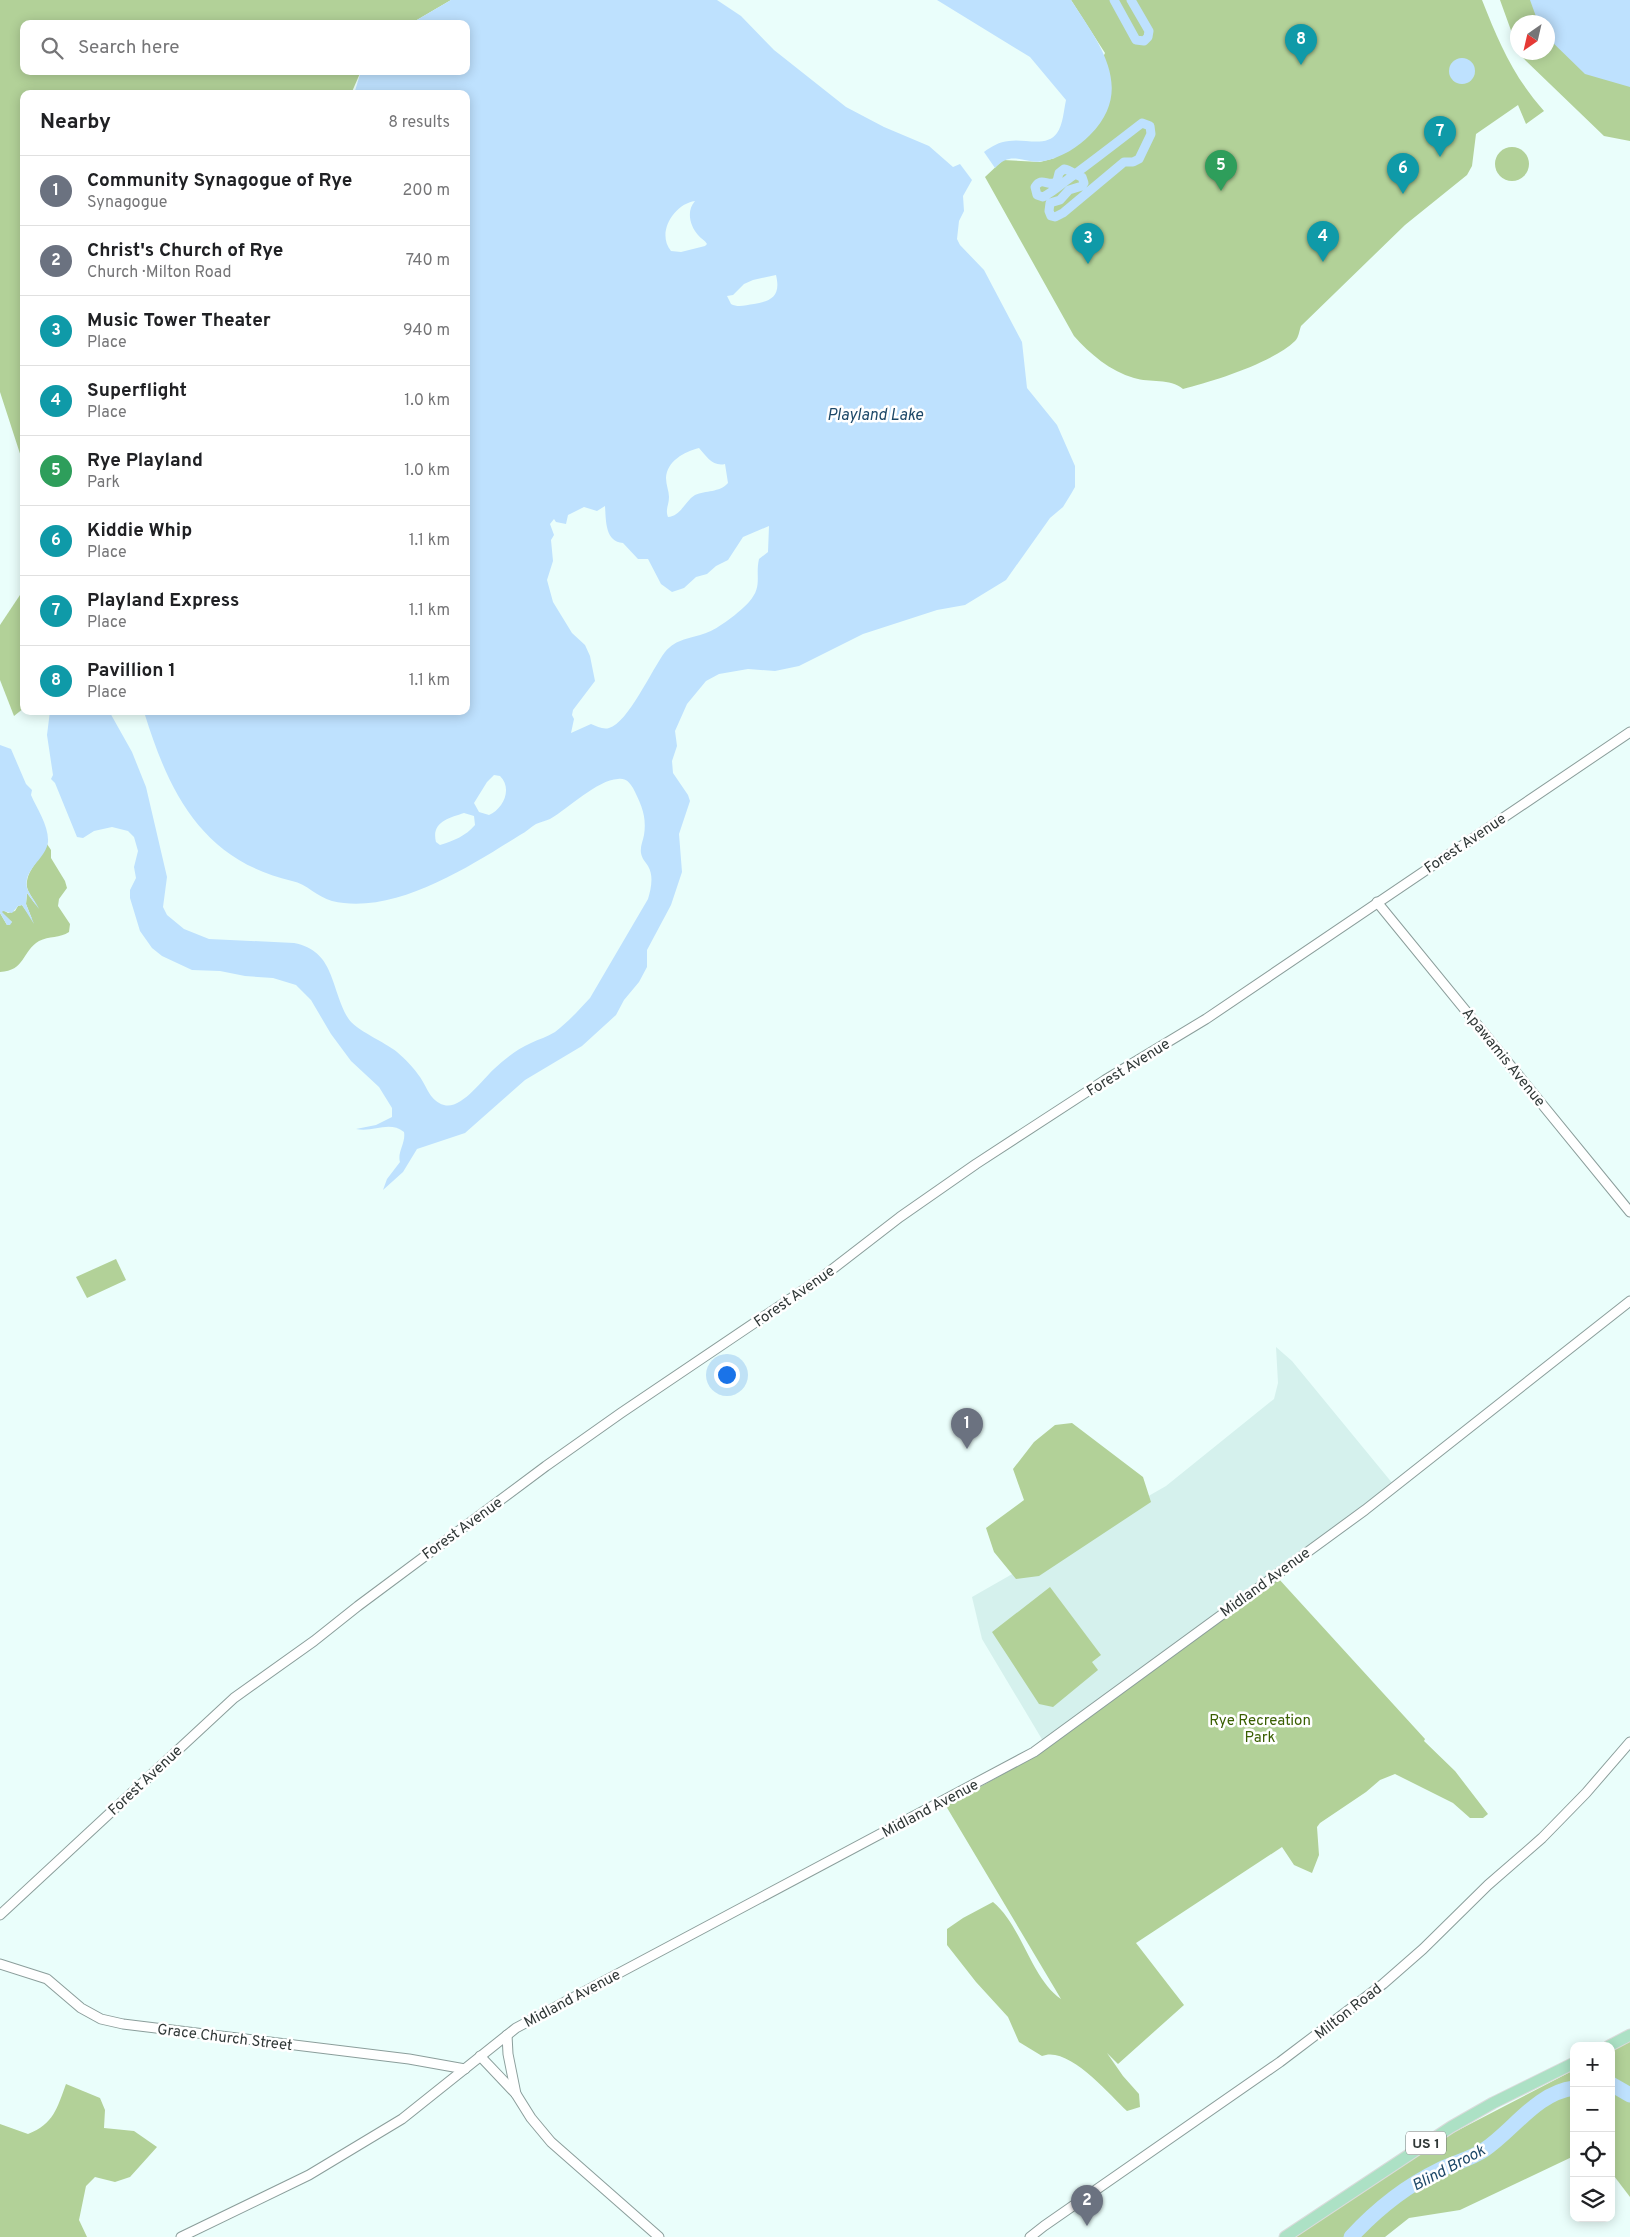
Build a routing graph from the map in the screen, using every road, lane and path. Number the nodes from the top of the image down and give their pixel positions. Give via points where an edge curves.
1 (1630, 732) edge
2 (1377, 902) junction
3 (1630, 1212) edge
4 (1630, 1302) edge
5 (1630, 1742) edge
6 (0, 1915) edge
7 (0, 1964) edge
8 (506, 2035) junction
9 (1630, 2035) edge
10 (1615, 2043) edge
11 (480, 2056) junction
12 (1570, 2065) edge
13 (465, 2069) junction
14 (516, 2094) junction
15 (181, 2237) edge
16 (659, 2237) edge
17 (1030, 2237) edge
18 (1285, 2237) edge

1 - 2 street, Forest Avenue
2 - 3 street, Apawamis Avenue
2 - 6 street, Forest Avenue via 1206,1020 1105,1080 976,1164 821,1278 539,1471 234,1698
4 - 8 street, Midland Avenue via 1365,1510 1042,1747
5 - 17 street, Milton Road via 1542,1838 1383,1984 1280,2062
7 - 13 street, Grace Church Street via 47,1979 81,2008 101,2019 123,2024 409,2059
8 - 11 street, Midland Avenue
8 - 14 street
9 - 10 main road
11 - 13 street, Midland Avenue
11 - 14 street
12 - 18 main road, US 1 via 1451,2127
13 - 15 street, Midland Avenue via 418,2108 329,2164
14 - 16 street via 551,2142

